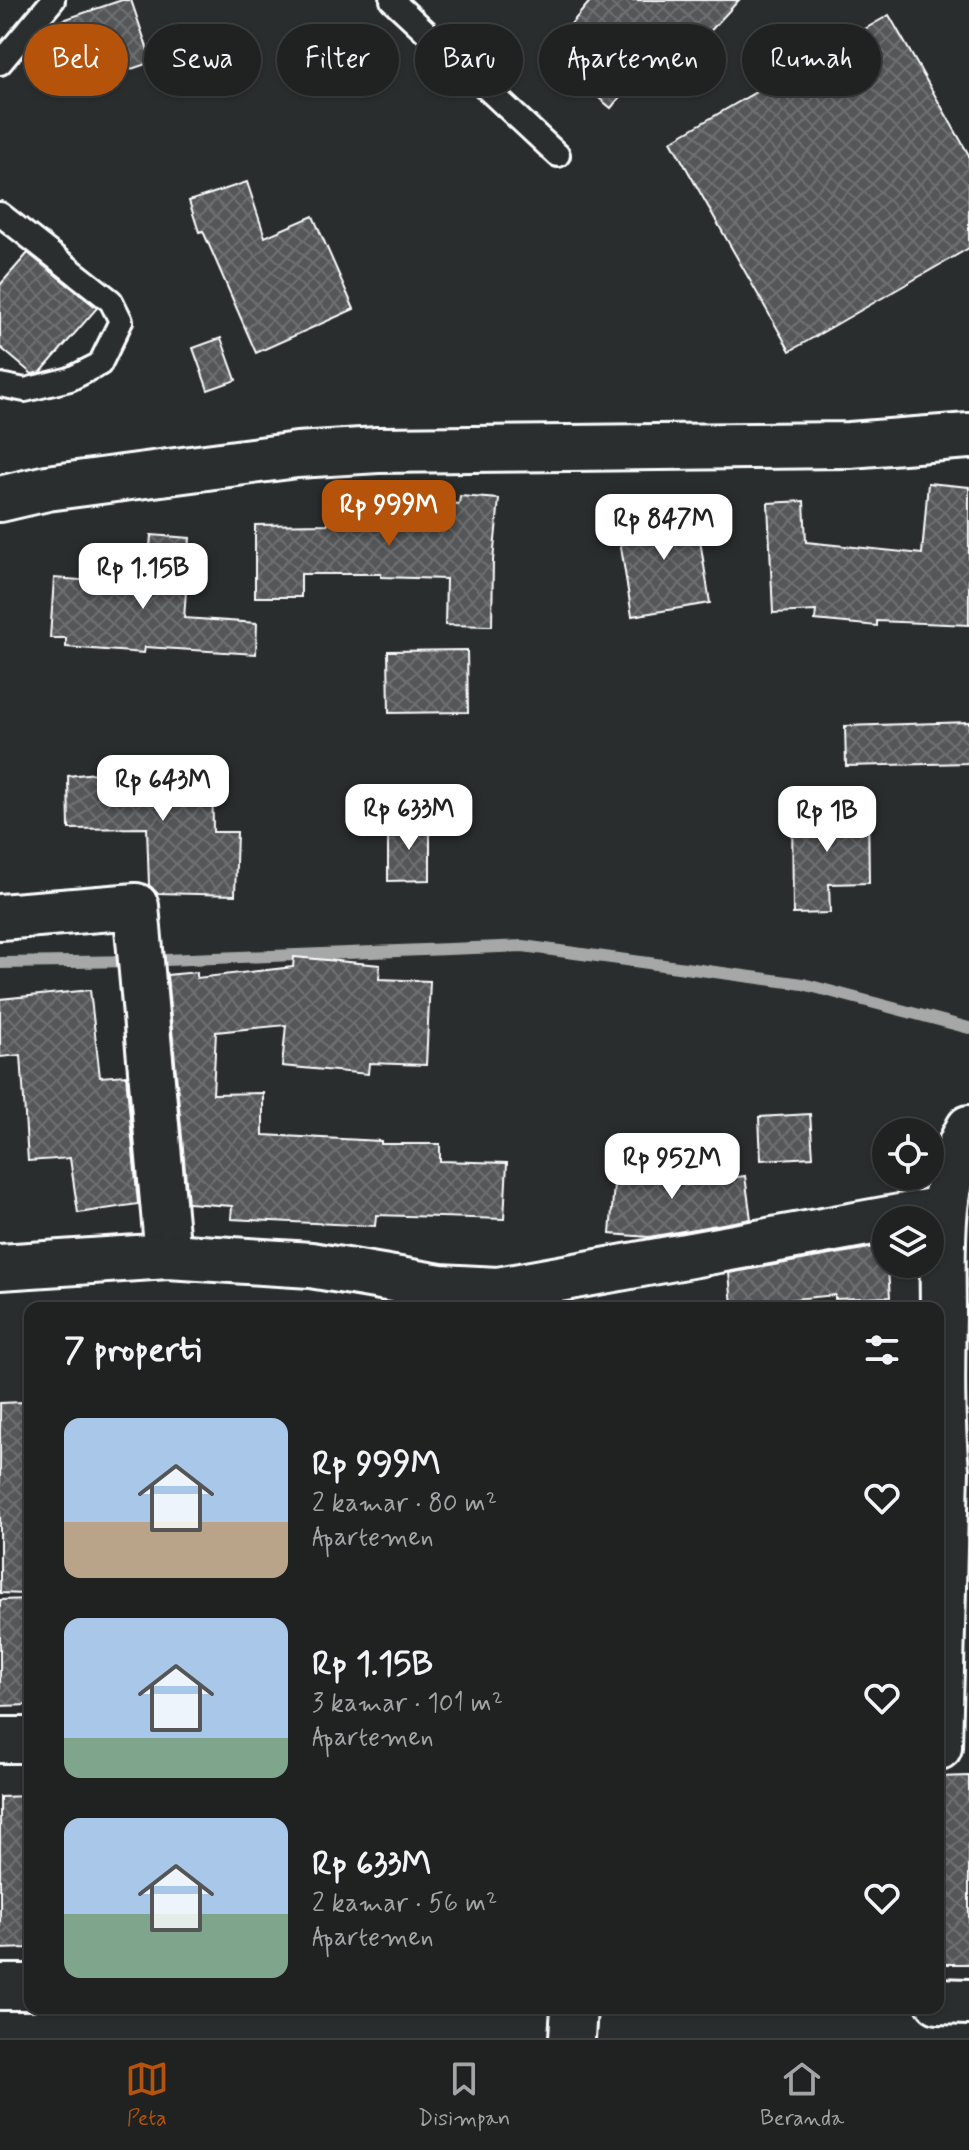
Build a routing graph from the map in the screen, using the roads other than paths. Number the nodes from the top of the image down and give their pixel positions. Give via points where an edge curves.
1 (53, 0) edge
2 (392, 0) edge
3 (0, 63) edge
4 (558, 155) dead end
5 (0, 214) edge
6 (0, 385) edge
7 (969, 436) edge
8 (0, 499) edge
9 (0, 917) edge
10 (969, 1128) edge
11 (944, 1209) joint
12 (872, 1225) edge
13 (168, 1256) junction
14 (0, 1267) edge
15 (593, 1289) edge
16 (949, 1458) edge
17 (944, 1589) edge
18 (0, 1740) edge
19 (24, 1740) edge
20 (969, 1746) edge
21 (944, 1747) edge
22 (0, 1987) edge
23 (24, 1987) edge
24 (944, 2001) edge
25 (969, 2002) edge
26 (574, 2014) edge
27 (572, 2038) edge

1 - 3 lane
2 - 4 lane
5 - 6 lane via 111,301 121,321 100,364 70,379 25,390
7 - 8 street via 849,445 297,455
9 - 13 street via 136,906
10 - 11 street via 958,1148
11 - 16 street
12 - 15 street
13 - 14 street
13 - 15 street via 311,1265 427,1286
16 - 17 street
18 - 19 street
20 - 21 street
22 - 23 street
24 - 25 street
26 - 27 street

